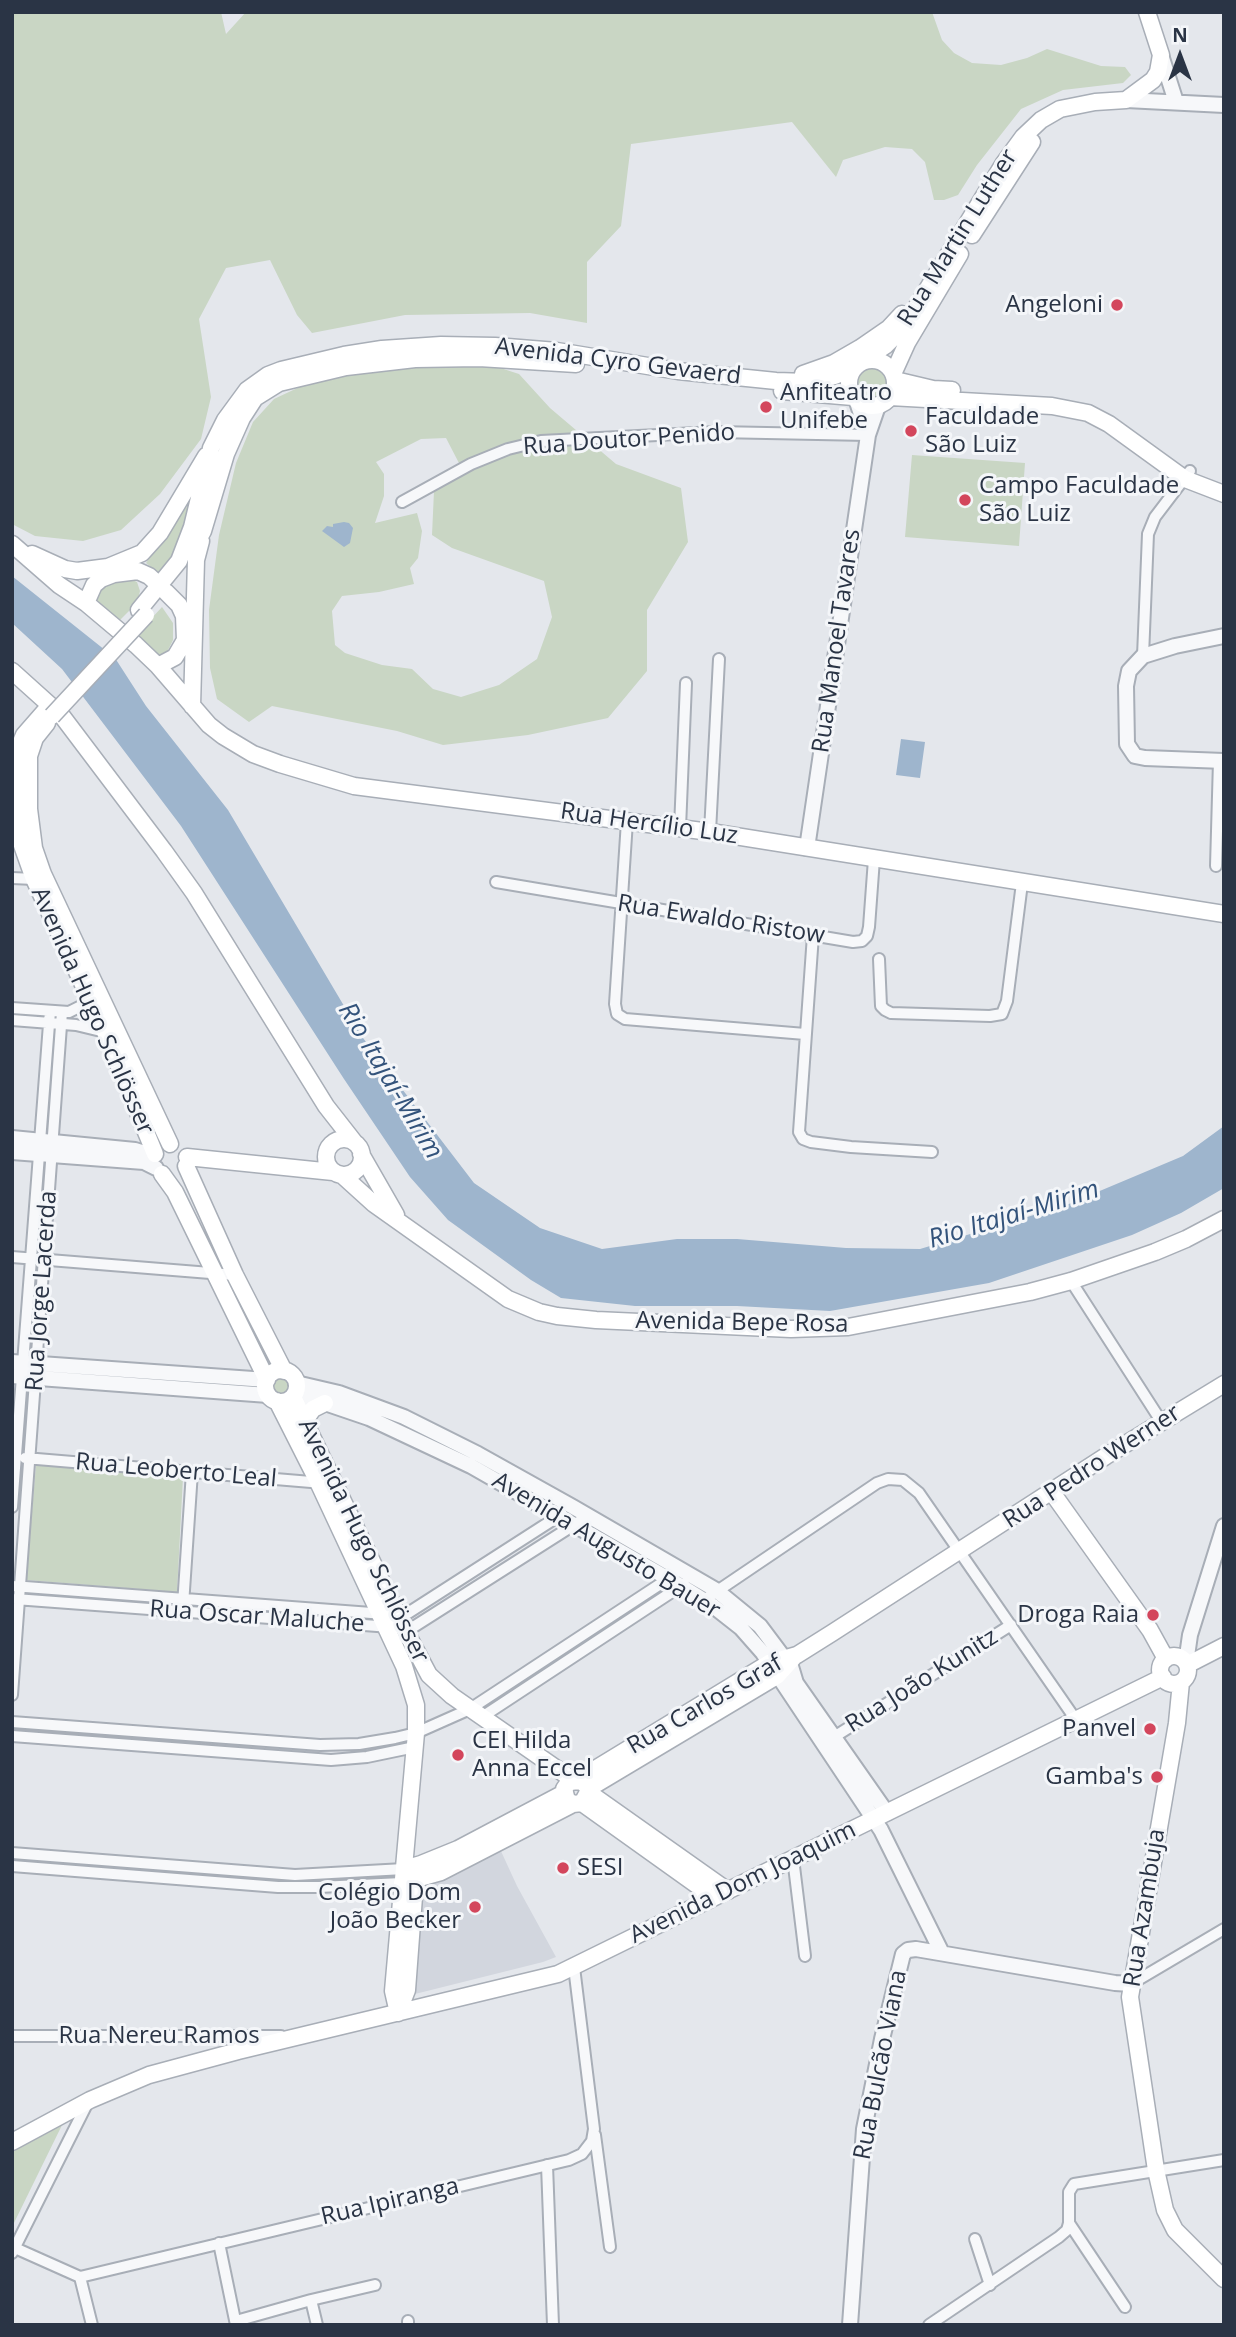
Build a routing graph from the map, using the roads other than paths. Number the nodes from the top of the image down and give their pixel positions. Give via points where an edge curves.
1 (1147, 12) edge
2 (1161, 55) junction
3 (1126, 100) junction
4 (1095, 102) junction
5 (1176, 102) junction
6 (1224, 105) edge
7 (933, 277) junction
8 (857, 365) junction
9 (894, 377) junction
10 (776, 381) junction
11 (942, 395) junction
12 (855, 399) junction
13 (884, 402) junction
14 (868, 435) junction
15 (211, 448) junction
16 (1187, 475) junction
17 (1224, 484) edge
18 (1224, 494) edge
19 (402, 502) dead end
20 (203, 531) junction
21 (15, 546) edge
22 (62, 577) junction
23 (101, 579) junction
24 (163, 589) junction
25 (86, 603) junction
26 (1224, 636) edge
27 (192, 654) junction
28 (1143, 656) junction
29 (719, 659) dead end
30 (158, 666) junction
31 (12, 670) edge
32 (686, 683) dead end
33 (192, 706) junction
34 (49, 714) junction
35 (14, 758) edge
36 (1221, 761) edge
37 (628, 821) junction
38 (680, 828) junction
39 (710, 832) junction
40 (807, 848) junction
41 (874, 859) junction
42 (1216, 866) dead end
43 (12, 877) edge
44 (34, 879) junction
45 (496, 882) dead end
46 (1022, 883) junction
47 (621, 904) junction
48 (1224, 914) edge
49 (813, 935) junction
50 (879, 959) dead end
51 (88, 994) junction
52 (12, 1008) edge
53 (49, 1017) junction
54 (62, 1018) junction
55 (12, 1020) edge
56 (105, 1032) junction
57 (805, 1034) junction
58 (326, 1106) junction
59 (12, 1138) edge
60 (170, 1144) junction
61 (46, 1148) junction
62 (358, 1149) junction
63 (327, 1150) junction
64 (12, 1152) edge
65 (932, 1152) dead end
66 (186, 1162) junction
67 (157, 1163) junction
68 (291, 1168) junction
69 (337, 1174) junction
70 (1224, 1219) edge
71 (399, 1220) junction
72 (12, 1257) edge
73 (31, 1259) junction
74 (44, 1260) junction
75 (216, 1273) junction
76 (235, 1275) junction
77 (1071, 1282) junction
78 (24, 1369) edge
79 (1224, 1384) edge
80 (280, 1391) junction
81 (325, 1403) junction
82 (1161, 1421) junction
83 (401, 1424) junction
84 (306, 1425) junction
85 (16, 1458) junction
86 (30, 1459) junction
87 (474, 1460) junction
88 (192, 1472) junction
89 (318, 1482) junction
90 (336, 1484) junction
91 (1051, 1491) junction
92 (12, 1507) edge
93 (573, 1507) junction
94 (558, 1516) junction
95 (588, 1516) junction
96 (574, 1524) junction
97 (1224, 1526) edge
98 (960, 1551) junction
99 (478, 1567) junction
100 (688, 1573) junction
101 (486, 1581) junction
102 (675, 1582) junction
103 (16, 1586) edge
104 (55, 1589) junction
105 (716, 1590) junction
106 (16, 1599) edge
107 (183, 1599) junction
108 (704, 1600) junction
109 (54, 1602) junction
110 (260, 1604) junction
111 (182, 1612) junction
112 (259, 1618) junction
113 (383, 1620) junction
114 (401, 1622) junction
115 (1011, 1625) junction
116 (592, 1630) junction
117 (599, 1640) junction
118 (1224, 1646) edge
119 (1181, 1660) junction
120 (783, 1663) junction
121 (539, 1664) junction
122 (547, 1674) junction
123 (1163, 1677) junction
124 (1181, 1682) junction
125 (12, 1695) edge
126 (476, 1713) junction
127 (1076, 1720) junction
128 (12, 1722) edge
129 (116, 1730) junction
130 (12, 1737) edge
131 (213, 1737) junction
132 (416, 1740) junction
133 (828, 1740) junction
134 (115, 1744) junction
135 (300, 1744) junction
136 (211, 1752) junction
137 (299, 1758) junction
138 (578, 1791) junction
139 (880, 1816) junction
140 (12, 1853) edge
141 (79, 1858) junction
142 (793, 1858) junction
143 (12, 1866) edge
144 (195, 1867) junction
145 (79, 1871) junction
146 (409, 1874) junction
147 (295, 1875) junction
148 (194, 1880) junction
149 (295, 1887) junction
150 (727, 1891) junction
151 (709, 1900) junction
152 (1224, 1929) edge
153 (942, 1953) junction
154 (805, 1956) dead end
155 (574, 1967) junction
156 (1131, 1984) junction
157 (398, 2013) junction
158 (12, 2036) edge
159 (305, 2036) junction
160 (90, 2100) junction
161 (594, 2129) junction
162 (12, 2142) edge
163 (1224, 2160) edge
164 (547, 2165) junction
165 (1156, 2171) junction
166 (1069, 2223) junction
167 (975, 2239) dead end
168 (219, 2243) junction
169 (610, 2247) dead end
170 (14, 2250) edge
171 (80, 2277) junction
172 (1224, 2278) edge
173 (375, 2285) dead end
174 (990, 2285) junction
175 (311, 2300) junction
176 (1125, 2307) dead end
177 (236, 2323) edge
178 (92, 2325) edge
179 (317, 2325) edge
180 (554, 2325) edge
181 (850, 2325) edge
182 (929, 2325) edge

1 - 2 main road
2 - 3 main road via 1153,80
2 - 5 street
3 - 4 main road, Rua Martin Luther
3 - 5 street, Rua Martin Luther
4 - 7 main road, Rua Martin Luther via 1060,109 1023,137
4 - 9 main road, Rua Martin Luther via 1056,121 1027,148 936,292
5 - 6 street, Rua Martin Luther
7 - 8 main road, Rua Martin Luther via 896,337
7 - 10 main road via 877,338 834,363
8 - 9 main road via 875,360
8 - 10 main road, Avenida Cyro Gevaerd via 807,382
8 - 12 main road via 848,382
9 - 11 main road
9 - 13 main road via 894,392
10 - 15 main road, Avenida Cyro Gevaerd via 530,348 441,345 382,349 268,375 237,402
11 - 13 main road
11 - 16 main road via 1074,399 1101,408
12 - 13 main road via 871,407
12 - 14 street, Rua Manoel Tavares
12 - 20 main road, Avenida Cyro Gevaerd via 705,385 530,359 428,358 316,373 279,383 255,398 233,438
13 - 14 street, Rua Manoel Tavares
14 - 19 street, Rua Doutor Penido via 716,432 541,441 471,464
14 - 40 street, Rua Manoel Tavares
15 - 22 main road via 160,533 142,553
15 - 24 main road, Avenida Cyro Gevaerd via 186,546
16 - 17 main road
16 - 18 main road
16 - 28 street via 1155,517 1148,534
20 - 24 main road, Avenida Cyro Gevaerd
20 - 27 main road via 196,560
21 - 22 main road
22 - 23 main road
22 - 25 main road, Rua Hercílio Luz
23 - 24 main road via 138,571
23 - 25 main road
24 - 30 main road via 184,616 185,640 175,657
24 - 34 main road, Avenida Cyro Gevaerd, bridge
25 - 30 main road, Rua Hercílio Luz
26 - 28 street
27 - 30 main road via 179,669
27 - 33 main road
28 - 36 street via 1127,678 1127,744 1131,752 1145,758
29 - 39 street
30 - 33 main road, Rua Hercílio Luz
31 - 58 main road, Avenida Bepe Rosa via 62,716 177,869
32 - 38 street
33 - 37 main road, Rua Hercílio Luz via 223,736 253,754 344,783
34 - 35 main road, Avenida Hugo Schlösser via 24,735
34 - 60 main road, Avenida Hugo Schlösser via 29,757 34,849
35 - 44 main road, Avenida Hugo Schlösser via 18,834
36 - 42 street
37 - 38 main road, Rua Hercílio Luz
37 - 47 street
38 - 39 main road, Rua Hercílio Luz
39 - 40 main road, Rua Hercílio Luz
40 - 41 main road, Rua Hercílio Luz
41 - 46 main road, Rua Hercílio Luz
41 - 49 street, Rua Ewaldo Ristow via 867,936 853,942
43 - 44 street
44 - 51 main road, Avenida Hugo Schlösser
45 - 47 street, Rua Ewaldo Ristow
46 - 48 main road, Rua Hercílio Luz
46 - 50 street via 1002,1014 891,1013 881,1006
47 - 49 street, Rua Ewaldo Ristow
47 - 57 street via 615,1004 620,1017
49 - 57 street
51 - 54 street via 81,1006
51 - 56 main road, Avenida Hugo Schlösser
52 - 53 street
53 - 54 street
53 - 55 street
53 - 61 street, Rua Jorge Lacerda
54 - 56 street
54 - 61 street, Rua Jorge Lacerda
56 - 67 main road, Avenida Hugo Schlösser
57 - 65 street via 799,1120 803,1139
58 - 62 main road, Avenida Bepe Rosa
58 - 63 main road
59 - 61 street
60 - 66 main road via 183,1149
60 - 67 main road via 161,1147
61 - 64 street
61 - 67 street via 135,1150
61 - 73 street, Rua Jorge Lacerda
61 - 74 street, Rua Jorge Lacerda
62 - 63 main road via 350,1140 338,1140
62 - 69 main road via 359,1168 351,1174
62 - 71 main road, Avenida Bepe Rosa
63 - 68 main road via 312,1162
63 - 69 main road via 327,1164
66 - 67 main road via 176,1176
66 - 68 main road
66 - 76 main road
67 - 75 main road, Avenida Hugo Schlösser
68 - 69 main road
69 - 71 main road, Avenida Bepe Rosa
70 - 77 main road, Avenida Bepe Rosa via 1155,1252
71 - 77 main road, Avenida Bepe Rosa via 509,1299 539,1312 575,1319 831,1328
72 - 73 street
73 - 74 street
73 - 78 street, Rua Jorge Lacerda
74 - 75 street
74 - 78 street, Rua Jorge Lacerda
75 - 76 street
75 - 80 main road, Avenida Hugo Schlösser
76 - 80 main road via 284,1371 292,1375
77 - 82 street
78 - 80 street, Avenida Augusto Bauer
78 - 85 street, Rua Jorge Lacerda
78 - 86 street, Rua Jorge Lacerda
79 - 82 main road, Rua Pedro Werner
80 - 81 street, Avenida Augusto Bauer
80 - 83 street, Avenida Augusto Bauer via 339,1392
80 - 84 main road, Avenida Hugo Schlösser
80 - 89 main road, Avenida Hugo Schlösser
81 - 83 street, Avenida Augusto Bauer
81 - 84 main road via 313,1409
82 - 91 main road, Rua Pedro Werner
83 - 87 street, Avenida Augusto Bauer
84 - 90 main road, Avenida Hugo Schlösser
85 - 86 street, Rua Leoberto Leal
85 - 92 street, Rua Jorge Lacerda
86 - 88 street, Rua Leoberto Leal
86 - 103 street, Rua Jorge Lacerda
87 - 93 street, Avenida Augusto Bauer
87 - 94 street, Avenida Augusto Bauer
88 - 89 street, Rua Leoberto Leal
88 - 107 street
89 - 90 street, Rua Leoberto Leal
89 - 113 main road, Avenida Hugo Schlösser
90 - 114 main road, Avenida Hugo Schlösser
91 - 98 main road, Rua Pedro Werner
91 - 119 main road via 1150,1630
93 - 94 street, Rua Oscar Maluche
93 - 95 street, Avenida Augusto Bauer
94 - 96 street, Avenida Augusto Bauer
94 - 99 street, Rua Oscar Maluche
95 - 96 street
95 - 100 street, Avenida Augusto Bauer
96 - 101 street
96 - 102 street, Avenida Augusto Bauer
97 - 119 street via 1187,1656
98 - 105 street via 919,1493 904,1480 888,1479
98 - 115 street
98 - 120 main road, Rua Carlos Graf
99 - 101 street
99 - 114 street, Rua Oscar Maluche
100 - 102 street
100 - 105 street, Avenida Augusto Bauer
101 - 114 street via 415,1626
102 - 108 street, Avenida Augusto Bauer
102 - 116 street
102 - 117 street
103 - 104 street, Rua Oscar Maluche
103 - 106 street, Rua Jorge Lacerda
104 - 107 street, Rua Oscar Maluche
104 - 109 street
105 - 108 street
105 - 120 street, Avenida Augusto Bauer via 760,1626
106 - 109 street, Rua Oscar Maluche
106 - 125 street, Rua Jorge Lacerda
107 - 110 street, Rua Oscar Maluche
107 - 111 street
108 - 120 street, Avenida Augusto Bauer
109 - 111 street, Rua Oscar Maluche
110 - 112 street
110 - 113 street, Rua Oscar Maluche
111 - 112 street, Rua Oscar Maluche
112 - 113 street, Rua Oscar Maluche
113 - 114 street, Rua Oscar Maluche
113 - 132 main road, Avenida Hugo Schlösser via 413,1690
114 - 126 main road, Avenida Hugo Schlösser via 429,1675
115 - 127 street
115 - 133 street, Rua João Kunitz
116 - 117 street
116 - 121 street
117 - 122 street
118 - 119 main road
119 - 123 main road via 1161,1667
119 - 124 main road, Rua Azambuja via 1186,1676
120 - 133 street, Avenida Augusto Bauer
120 - 138 main road, Rua Carlos Graf
121 - 122 street
121 - 126 street
122 - 126 street
123 - 124 main road via 1171,1683
123 - 127 main road, Avenida Dom Joaquim
124 - 156 main road, Rua Azambuja
126 - 132 street
126 - 138 main road, Avenida Hugo Schlösser
127 - 139 main road, Avenida Dom Joaquim
128 - 129 street
129 - 131 street
129 - 134 street
130 - 134 street
131 - 135 street
131 - 136 street
132 - 135 street
132 - 137 street via 355,1759
132 - 146 main road, Avenida Hugo Schlösser
133 - 139 street, Avenida Augusto Bauer
134 - 136 street
135 - 137 street
136 - 137 street
138 - 146 main road, Rua Carlos Graf via 442,1872
138 - 150 main road
138 - 151 main road via 701,1888
139 - 142 main road, Avenida Dom Joaquim
139 - 153 street, Avenida Augusto Bauer
140 - 141 street
141 - 144 street
141 - 145 street
142 - 150 main road, Avenida Dom Joaquim
142 - 154 street
143 - 145 street
144 - 147 street
144 - 148 street
145 - 148 street
146 - 147 street
146 - 149 street
146 - 157 main road, Avenida Hugo Schlösser via 407,1990
147 - 149 street
148 - 149 street
150 - 151 main road, Avenida Dom Joaquim
151 - 155 main road, Avenida Dom Joaquim
152 - 156 street
153 - 156 street, Rua Bulcão Viana
153 - 181 street, Rua Bulcão Viana via 908,1950 897,1975 864,2129
155 - 157 main road, Avenida Dom Joaquim
155 - 161 street
156 - 165 main road, Rua Azambuja
157 - 159 main road, Avenida Dom Joaquim
158 - 159 street, Rua Nereu Ramos
159 - 160 main road, Avenida Dom Joaquim via 149,2076
160 - 162 main road, Avenida Dom Joaquim
160 - 170 street
161 - 164 street, Rua Ipiranga via 582,2154
161 - 169 street
163 - 165 street
164 - 168 street, Rua Ipiranga
164 - 180 street
165 - 166 street via 1074,2184 1069,2192
165 - 172 main road, Rua Azambuja via 1170,2222
166 - 174 street via 1059,2237
166 - 176 street
167 - 174 street
168 - 171 street, Rua Ipiranga
168 - 177 street
170 - 171 street
171 - 178 street
173 - 175 street
174 - 182 street
175 - 177 street
175 - 179 street

